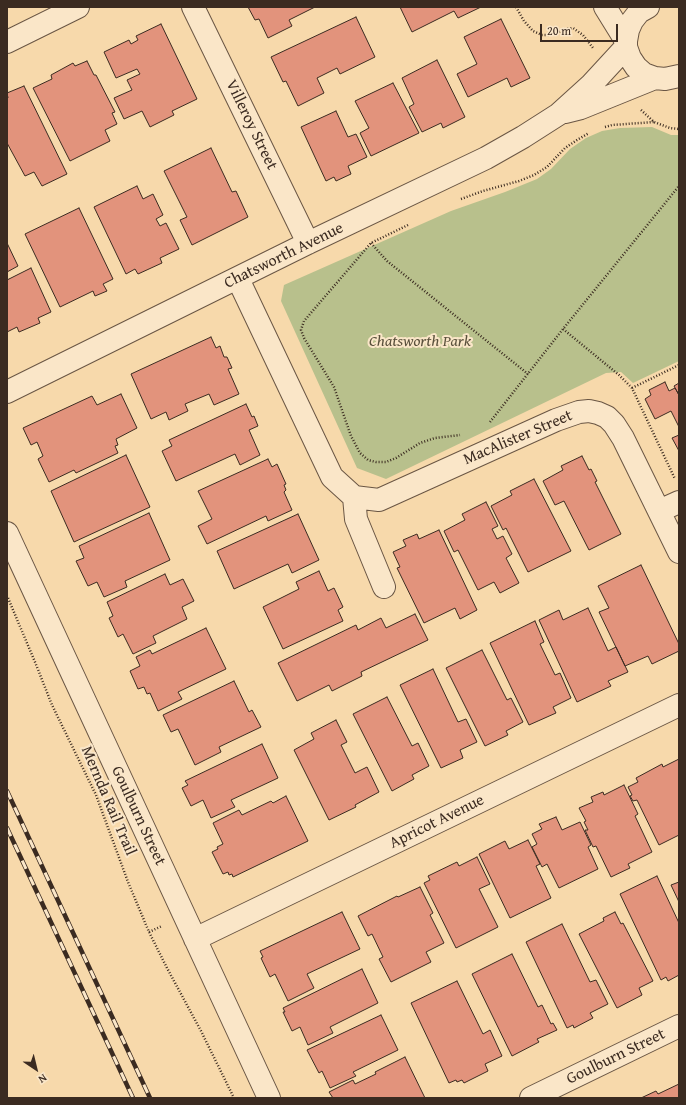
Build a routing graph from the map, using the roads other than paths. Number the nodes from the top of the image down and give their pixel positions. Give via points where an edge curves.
1 (78, 7) edge
2 (193, 7) edge
3 (604, 7) edge
4 (648, 7) edge
5 (7, 42) edge
6 (626, 44) junction
7 (669, 79) edge
8 (558, 114) junction
9 (308, 243) junction
10 (238, 279) junction
11 (7, 392) edge
12 (354, 497) junction
13 (679, 502) edge
14 (660, 511) junction
15 (7, 533) edge
16 (679, 552) edge
17 (384, 587) dead end
18 (679, 705) edge
19 (195, 939) junction
20 (679, 1026) edge
21 (269, 1098) edge
22 (531, 1098) edge

1 - 5 street
2 - 9 street, Villeroy Street
3 - 6 street
4 - 6 street via 632,20
6 - 7 street via 630,58 644,74
6 - 8 street, Chatsworth Avenue via 591,85
7 - 8 street, Chatsworth Avenue
8 - 9 street, Chatsworth Avenue via 523,138 486,158
9 - 10 street, Chatsworth Avenue
10 - 11 street, Chatsworth Avenue
10 - 12 street via 332,477
12 - 14 street, MacAlister Street via 379,500 556,420 574,414 598,412 614,424 623,438
12 - 17 street via 356,519
13 - 14 street
14 - 16 street, MacAlister Street
15 - 19 street, Goulburn Street
18 - 19 street, Apricot Avenue
19 - 21 street, Goulburn Street
20 - 22 street, Goulburn Street

